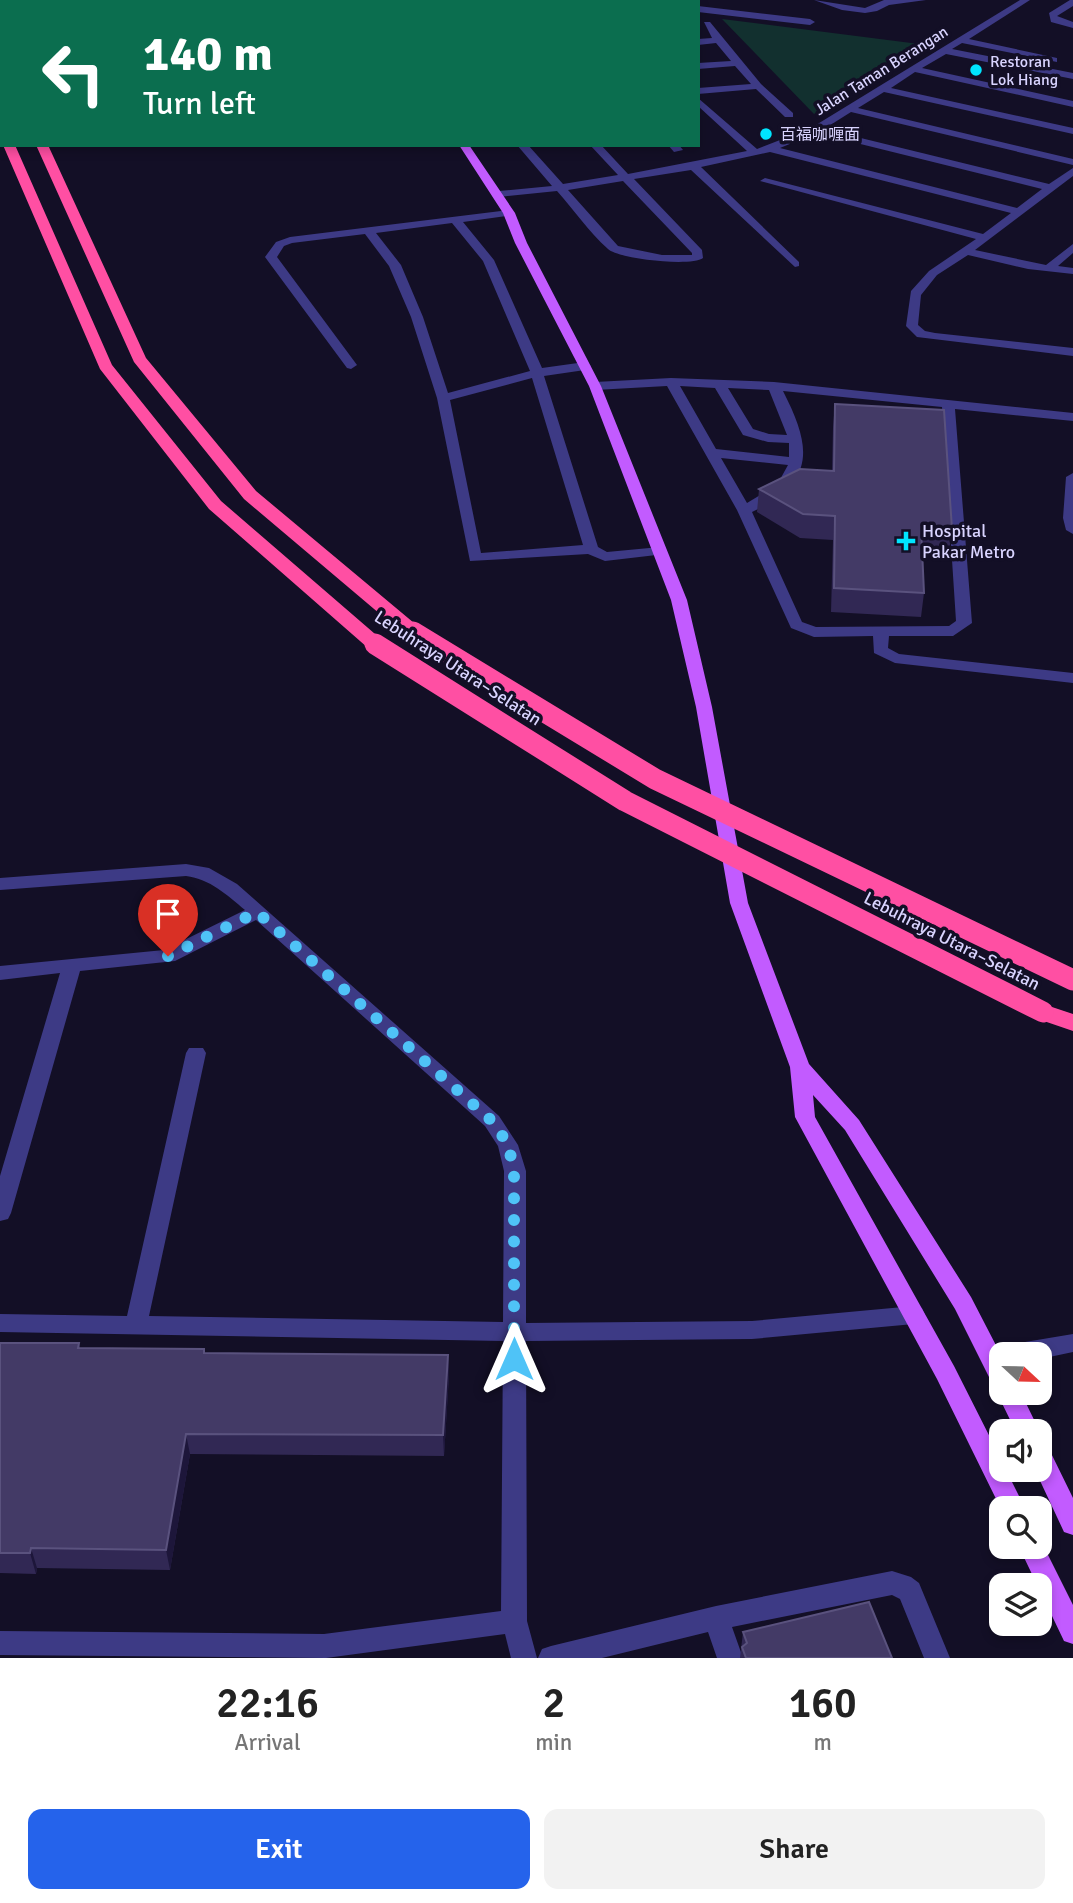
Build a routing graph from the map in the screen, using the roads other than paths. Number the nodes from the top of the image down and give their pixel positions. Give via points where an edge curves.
1 (726, 0) edge
2 (818, 0) edge
3 (922, 0) edge
4 (1026, 0) edge
5 (888, 1) edge
6 (1073, 2) edge
7 (700, 9) edge
8 (716, 10) junction
9 (810, 22) dead end
10 (706, 24) dead end
11 (1073, 25) edge
12 (718, 40) junction
13 (959, 40) junction
14 (700, 42) edge
15 (942, 50) junction
16 (974, 56) junction
17 (1060, 61) dead end
18 (963, 62) dead end
19 (737, 63) junction
20 (700, 66) edge
21 (913, 69) junction
22 (952, 69) dead end
23 (941, 75) junction
24 (1073, 76) edge
25 (758, 86) junction
26 (884, 89) junction
27 (700, 91) edge
28 (700, 103) edge
29 (1073, 104) edge
30 (850, 109) junction
31 (789, 115) dead end
32 (815, 130) junction
33 (1073, 131) edge
34 (10, 147) edge
35 (43, 147) edge
36 (465, 147) edge
37 (524, 147) edge
38 (597, 147) edge
39 (770, 149) junction
40 (756, 153) junction
41 (1073, 162) edge
42 (694, 166) junction
43 (1073, 171) edge
44 (625, 177) junction
45 (765, 181) dead end
46 (560, 188) junction
47 (1050, 188) junction
48 (499, 194) junction
49 (1020, 212) junction
50 (509, 213) junction
51 (454, 218) junction
52 (368, 230) junction
53 (985, 238) junction
54 (1073, 247) edge
55 (967, 251) junction
56 (794, 264) dead end
57 (1048, 269) junction
58 (1073, 271) edge
59 (1073, 352) edge
60 (351, 365) dead end
61 (585, 366) junction
62 (536, 373) junction
63 (671, 382) junction
64 (719, 384) junction
65 (595, 386) junction
66 (774, 386) junction
67 (443, 398) junction
68 (947, 405) junction
69 (1073, 418) edge
70 (796, 439) junction
71 (712, 453) junction
72 (795, 462) junction
73 (1073, 477) edge
74 (744, 510) junction
75 (1073, 530) edge
76 (591, 549) junction
77 (660, 551) junction
78 (881, 633) junction
79 (1073, 678) edge
80 (0, 884) edge
81 (257, 912) junction
82 (71, 968) junction
83 (0, 973) edge
84 (1073, 980) edge
85 (1073, 1023) edge
86 (196, 1053) dead end
87 (800, 1067) junction
88 (0, 1213) edge
89 (914, 1315) junction
90 (0, 1323) edge
91 (136, 1325) junction
92 (514, 1332) junction
93 (989, 1342) edge
94 (1073, 1343) edge
95 (1052, 1349) edge
96 (1052, 1481) edge
97 (1007, 1496) edge
98 (1073, 1524) edge
99 (1038, 1559) edge
100 (716, 1618) junction
101 (514, 1621) junction
102 (1073, 1632) edge
103 (0, 1643) edge
104 (126, 1652) edge
105 (325, 1652) edge
106 (524, 1658) edge
107 (551, 1658) edge
108 (730, 1658) edge
109 (937, 1658) edge

1 - 8 street
2 - 5 street via 858,10 881,7
3 - 5 street
4 - 13 street, Jalan Taman Berangan
6 - 11 street via 1052,15 1054,20
7 - 8 street
8 - 9 street
10 - 12 street
12 - 14 street
12 - 19 street
13 - 15 street, Jalan Taman Berangan
13 - 17 street
15 - 16 street
15 - 21 street, Jalan Taman Berangan
16 - 18 street
16 - 24 street
19 - 20 street
19 - 25 street
21 - 23 street
21 - 26 street, Jalan Taman Berangan
22 - 23 street
23 - 29 street
25 - 27 street
25 - 31 street
26 - 30 street, Jalan Taman Berangan
26 - 33 street
28 - 40 street
30 - 32 street, Jalan Taman Berangan
30 - 41 street
32 - 39 street, Jalan Taman Berangan
32 - 47 street
34 - 85 highway, Lebuhraya Utara–Selatan, bridge via 105,366 215,505 375,644 625,801
35 - 84 highway, Lebuhraya Utara–Selatan, bridge via 139,359 250,495 413,632 655,779
36 - 48 main road
37 - 46 street
38 - 44 street
39 - 40 street, Jalan Taman Berangan
39 - 49 street
40 - 42 street, Jalan Taman Berangan
42 - 44 street, Jalan Taman Berangan
42 - 56 street
43 - 47 street
44 - 46 street, Jalan Taman Berangan
44 - 46 street via 699,256 618,251
45 - 53 street
46 - 48 street, Jalan Taman Berangan
47 - 49 street
48 - 50 main road
49 - 53 street
50 - 51 street
50 - 61 main road
51 - 52 street
51 - 62 street via 488,260
52 - 60 street via 290,240 280,244 271,257
52 - 67 street via 406,287
53 - 55 street
54 - 57 street
55 - 57 street
55 - 59 street via 933,274 915,294 912,326 935,337
57 - 58 street
61 - 62 street
61 - 65 main road
62 - 67 street
62 - 76 street
63 - 64 street
63 - 65 street
63 - 71 street
64 - 66 street
64 - 70 street via 748,432
65 - 77 main road
66 - 68 street
66 - 70 street
67 - 76 street via 475,558
68 - 69 street
68 - 78 street via 964,623 953,631
70 - 72 street
71 - 72 street
71 - 74 street
72 - 74 street via 782,488
73 - 75 street
74 - 78 street via 796,625 814,632
76 - 77 street via 605,557
77 - 87 main road via 679,600 701,693 739,903
78 - 79 street via 880,650 895,658
80 - 81 street via 186,870 203,872 231,888
81 - 82 street via 168,956
81 - 92 street via 492,1121 508,1144 514,1171
82 - 83 street
82 - 88 street
86 - 91 street
87 - 89 main road via 805,1117
87 - 93 main road via 852,1125
89 - 92 street via 752,1330
89 - 97 main road
90 - 91 street
91 - 92 street
92 - 101 street
94 - 95 street
96 - 98 main road
99 - 102 main road
100 - 107 street
100 - 108 street
100 - 109 street via 882,1583 902,1585 910,1591
101 - 105 street
101 - 106 street
103 - 104 street
104 - 105 street

